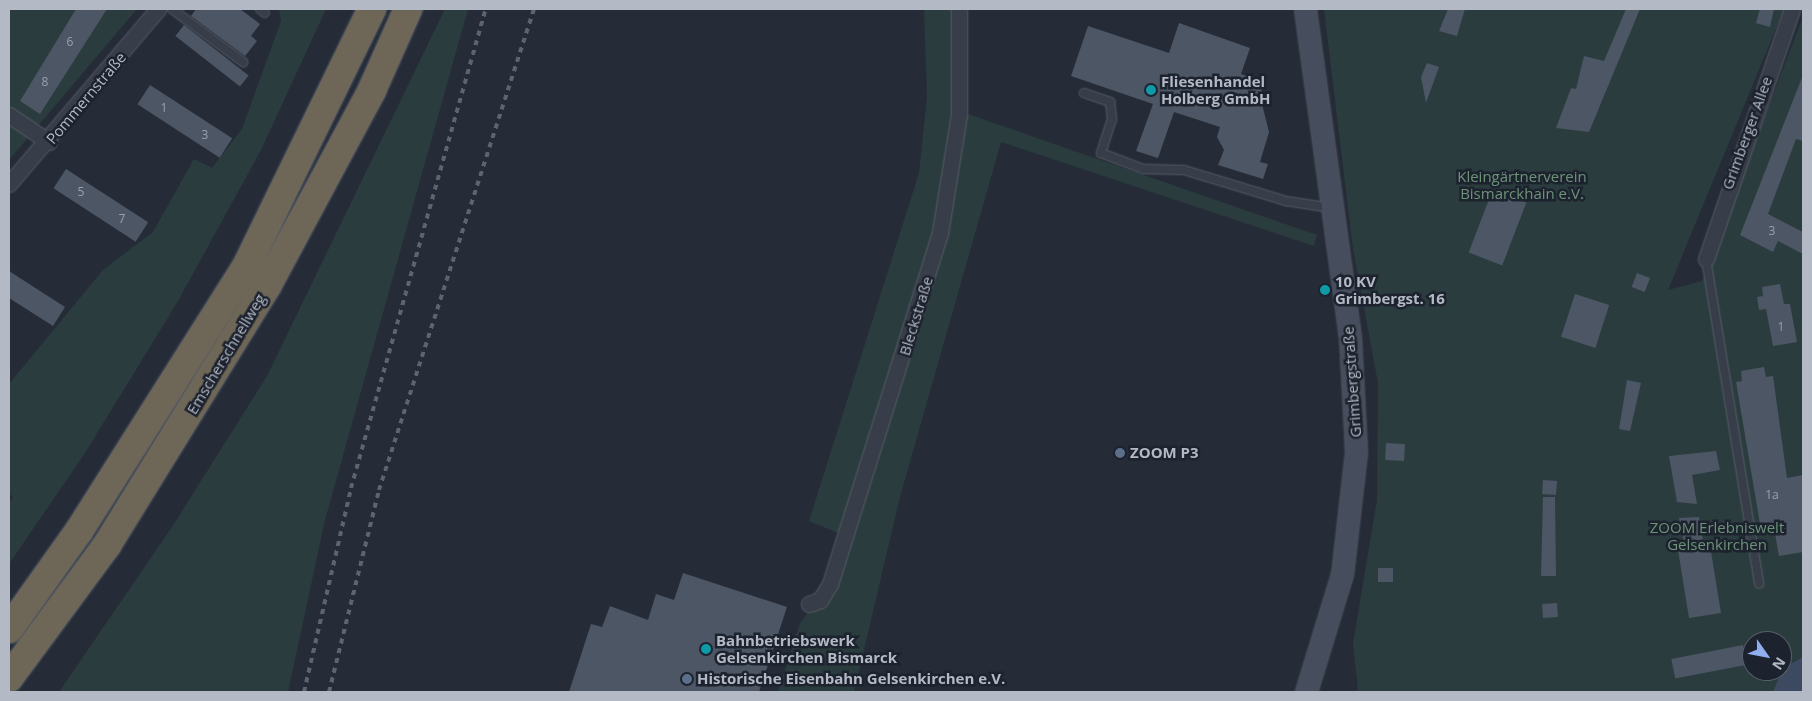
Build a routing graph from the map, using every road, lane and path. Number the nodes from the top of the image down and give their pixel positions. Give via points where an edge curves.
1 (158, 9) edge
2 (172, 9) edge
3 (372, 9) edge
4 (408, 9) edge
5 (959, 9) edge
6 (1305, 9) edge
7 (1792, 9) edge
8 (244, 62) dead end
9 (1084, 93) dead end
10 (9, 115) edge
11 (49, 142) junction
12 (9, 184) edge
13 (1332, 209) junction
14 (1706, 259) joint
15 (1759, 584) dead end
16 (809, 604) dead end
17 (9, 629) edge
18 (9, 678) edge
19 (1306, 692) edge

1 - 11 street, Pommernstraße
2 - 8 lane
3 - 17 highway, Emscherschnellweg via 247,265 79,531
4 - 18 highway, Emscherschnellweg via 372,90 267,286 107,545
5 - 16 street, Bleckstraße via 959,114 940,233 830,584 820,600
6 - 13 street, Grimbergstraße
7 - 14 street, Grimberger Allee
9 - 13 lane via 1110,102 1112,119 1101,153 1144,169 1184,170 1286,201
10 - 11 street
11 - 12 street, Pommernstraße
13 - 19 street, Grimbergstraße via 1350,337 1356,452 1342,574
14 - 15 lane

